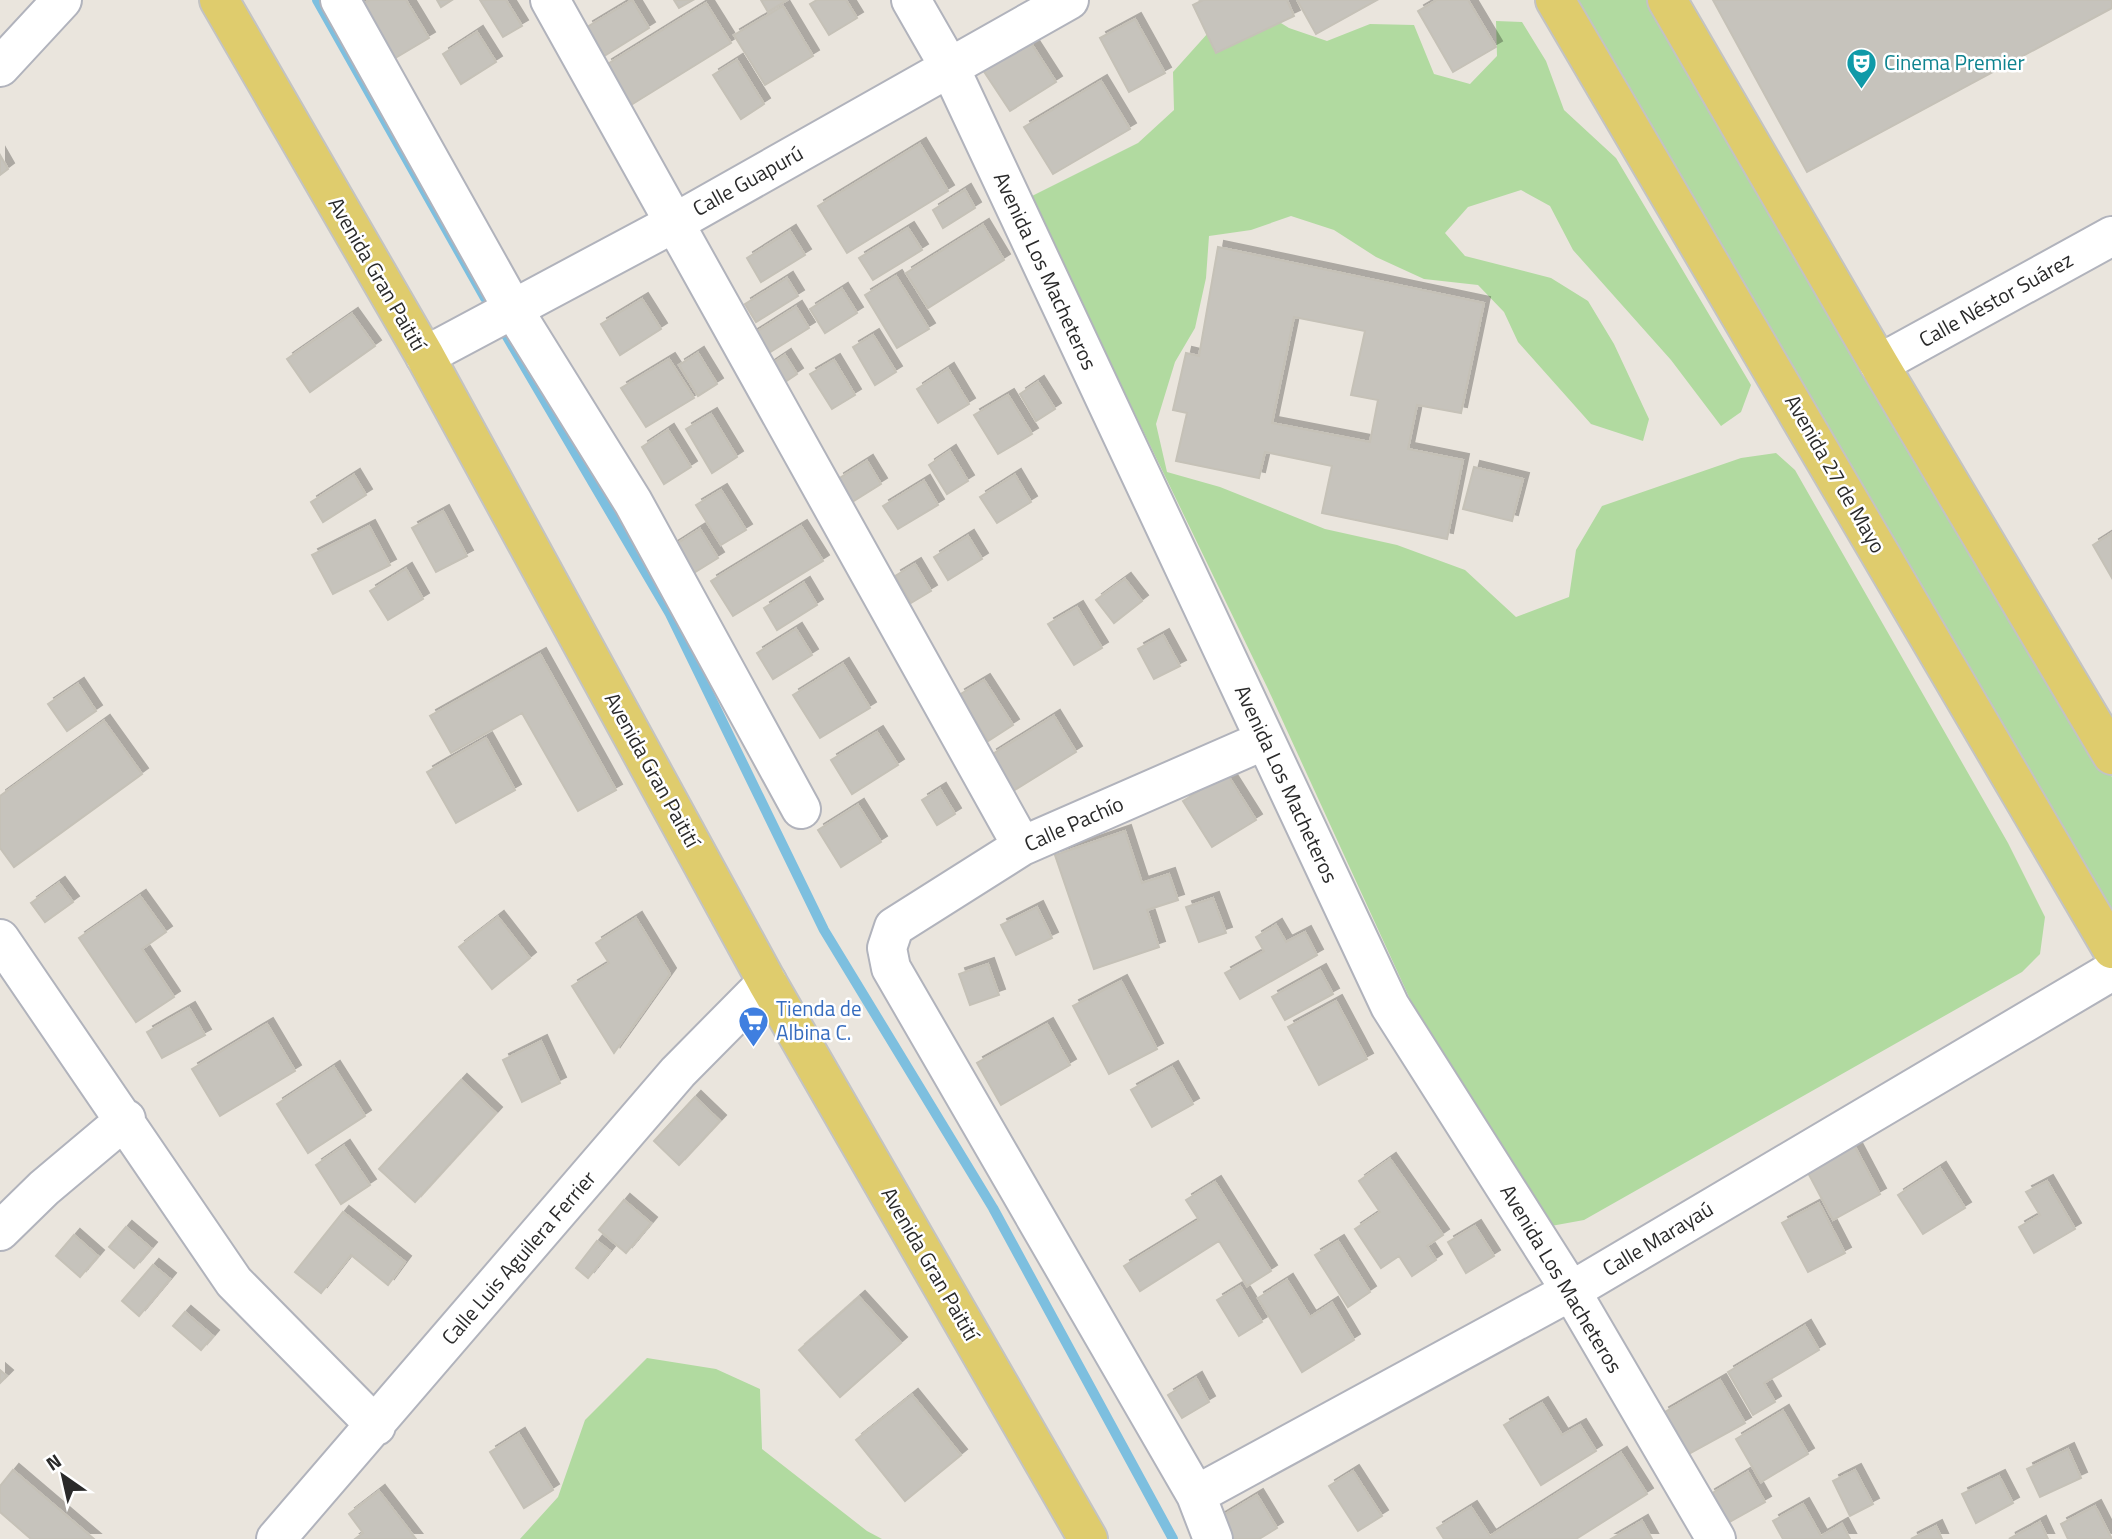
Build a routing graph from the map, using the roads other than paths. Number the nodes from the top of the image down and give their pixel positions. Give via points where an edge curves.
1 (62, 0) edge
2 (219, 0) edge
3 (340, 0) edge
4 (550, 0) edge
5 (911, 0) edge
6 (1069, 0) edge
7 (1555, 0) edge
8 (1668, 0) edge
9 (0, 67) edge
10 (950, 68) junction
11 (676, 222) junction
12 (2112, 236) edge
13 (513, 309) junction
14 (425, 356) junction
15 (1885, 374) junction
16 (1265, 740) junction
17 (2112, 755) edge
18 (801, 809) dead end
19 (1022, 846) junction
20 (0, 939) edge
21 (2112, 949) edge
22 (2112, 971) edge
23 (767, 982) junction
24 (126, 1119) junction
25 (0, 1231) edge
26 (1570, 1291) junction
27 (376, 1426) junction
28 (1196, 1495) junction
29 (276, 1539) edge
30 (1088, 1539) edge
31 (1213, 1539) edge
32 (1716, 1539) edge

1 - 9 street
2 - 14 main road, Avenida Gran Paitití
3 - 13 street
4 - 11 street
5 - 10 street, Avenida Los Macheteros
6 - 10 street, Calle Guapurú
7 - 21 main road, Avenida 27 de Mayo
8 - 15 main road
10 - 11 street, Calle Guapurú
10 - 16 street, Avenida Los Macheteros
11 - 13 street, Calle Guapurú
11 - 19 street
12 - 15 street, Calle Néstor Suárez
13 - 14 street, Calle Guapurú
13 - 18 street via 633,502
14 - 23 main road, Avenida Gran Paitití
15 - 17 main road
16 - 19 street, Calle Pachío
16 - 26 street, Avenida Los Macheteros via 1390,1006
19 - 28 street, Calle Pachío via 894,927 887,948 891,968
20 - 24 street
22 - 26 street, Calle Marayaú
23 - 27 street, Calle Luis Aguilera Ferrier via 678,1072
23 - 30 main road, Avenida Gran Paitití
24 - 25 street
24 - 27 street via 154,1168 234,1282
26 - 28 street, Calle Marayaú
26 - 32 street, Avenida Los Macheteros
27 - 29 street, Calle Luis Aguilera Ferrier
28 - 31 street

